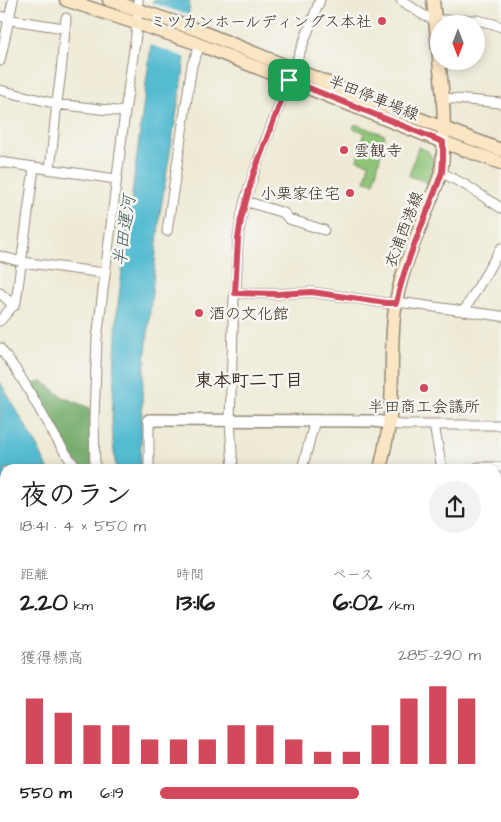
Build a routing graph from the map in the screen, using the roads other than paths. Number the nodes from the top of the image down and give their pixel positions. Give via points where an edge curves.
1 (13, 0) edge
2 (66, 0) edge
3 (109, 0) edge
4 (320, 0) edge
5 (401, 0) edge
6 (433, 0) edge
7 (138, 5) edge
8 (434, 15) edge
9 (0, 16) edge
10 (66, 18) dead end
11 (430, 18) edge
12 (9, 19) junction
13 (151, 21) junction
14 (485, 22) edge
15 (137, 23) junction
16 (501, 27) edge
17 (64, 28) junction
18 (196, 39) junction
19 (0, 61) edge
20 (440, 70) edge
21 (291, 74) junction
22 (0, 90) edge
23 (444, 98) junction
24 (501, 103) edge
25 (57, 104) junction
26 (125, 112) junction
27 (444, 128) junction
28 (443, 142) junction
29 (501, 150) edge
30 (0, 162) edge
31 (501, 163) edge
32 (34, 168) junction
33 (50, 170) junction
34 (442, 172) junction
35 (116, 179) junction
36 (245, 201) junction
37 (501, 208) edge
38 (324, 230) dead end
39 (167, 231) dead end
40 (501, 248) edge
41 (0, 256) edge
42 (22, 262) junction
43 (104, 273) junction
44 (0, 292) edge
45 (235, 293) junction
46 (396, 303) junction
47 (14, 306) junction
48 (464, 310) junction
49 (501, 316) edge
50 (0, 322) edge
51 (0, 348) edge
52 (149, 420) joint
53 (230, 420) junction
54 (315, 420) junction
55 (389, 423) junction
56 (434, 425) junction
57 (501, 425) edge
58 (73, 464) edge
59 (95, 464) edge
60 (149, 464) edge
61 (233, 464) edge
62 (303, 464) edge
63 (381, 464) edge
64 (441, 464) edge

1 - 12 street
2 - 15 main road, 半田停車場線
3 - 7 main road, 半田停車場線
4 - 21 street
5 - 11 street
6 - 8 main road, 衣浦西港線
7 - 13 main road, 半田停車場線
7 - 15 street
9 - 12 street
10 - 17 street
12 - 17 street
12 - 19 street
13 - 15 main road, 半田停車場線
13 - 18 main road, 半田停車場線
14 - 16 street
15 - 26 street
17 - 25 street
18 - 21 main road, 半田停車場線
18 - 39 street
20 - 23 main road, 衣浦西港線
21 - 27 main road, 半田停車場線
21 - 28 main road, 半田停車場線
21 - 36 street
22 - 25 street
23 - 24 street
23 - 27 main road, 衣浦西港線
25 - 26 street
25 - 33 street
26 - 35 street
27 - 28 main road, 衣浦西港線
27 - 29 main road, 半田停車場線
28 - 31 main road, 半田停車場線
28 - 34 main road, 衣浦西港線
30 - 32 street
32 - 33 street
32 - 42 street
33 - 35 street
34 - 37 street
34 - 46 main road, 衣浦西港線 via 400,283
35 - 43 street
36 - 38 street
36 - 45 street via 238,239
40 - 48 street
41 - 42 street
42 - 43 street
42 - 47 street
43 - 59 street via 97,339
44 - 47 street
45 - 46 street via 312,292
45 - 53 street
46 - 48 street
46 - 55 main road, 衣浦西港線
47 - 50 street
48 - 49 street
51 - 58 street
52 - 53 street
52 - 60 street
53 - 54 street
53 - 61 street
54 - 55 street
54 - 62 street
55 - 56 street
55 - 63 main road, 衣浦西港線
56 - 57 street
56 - 64 street

